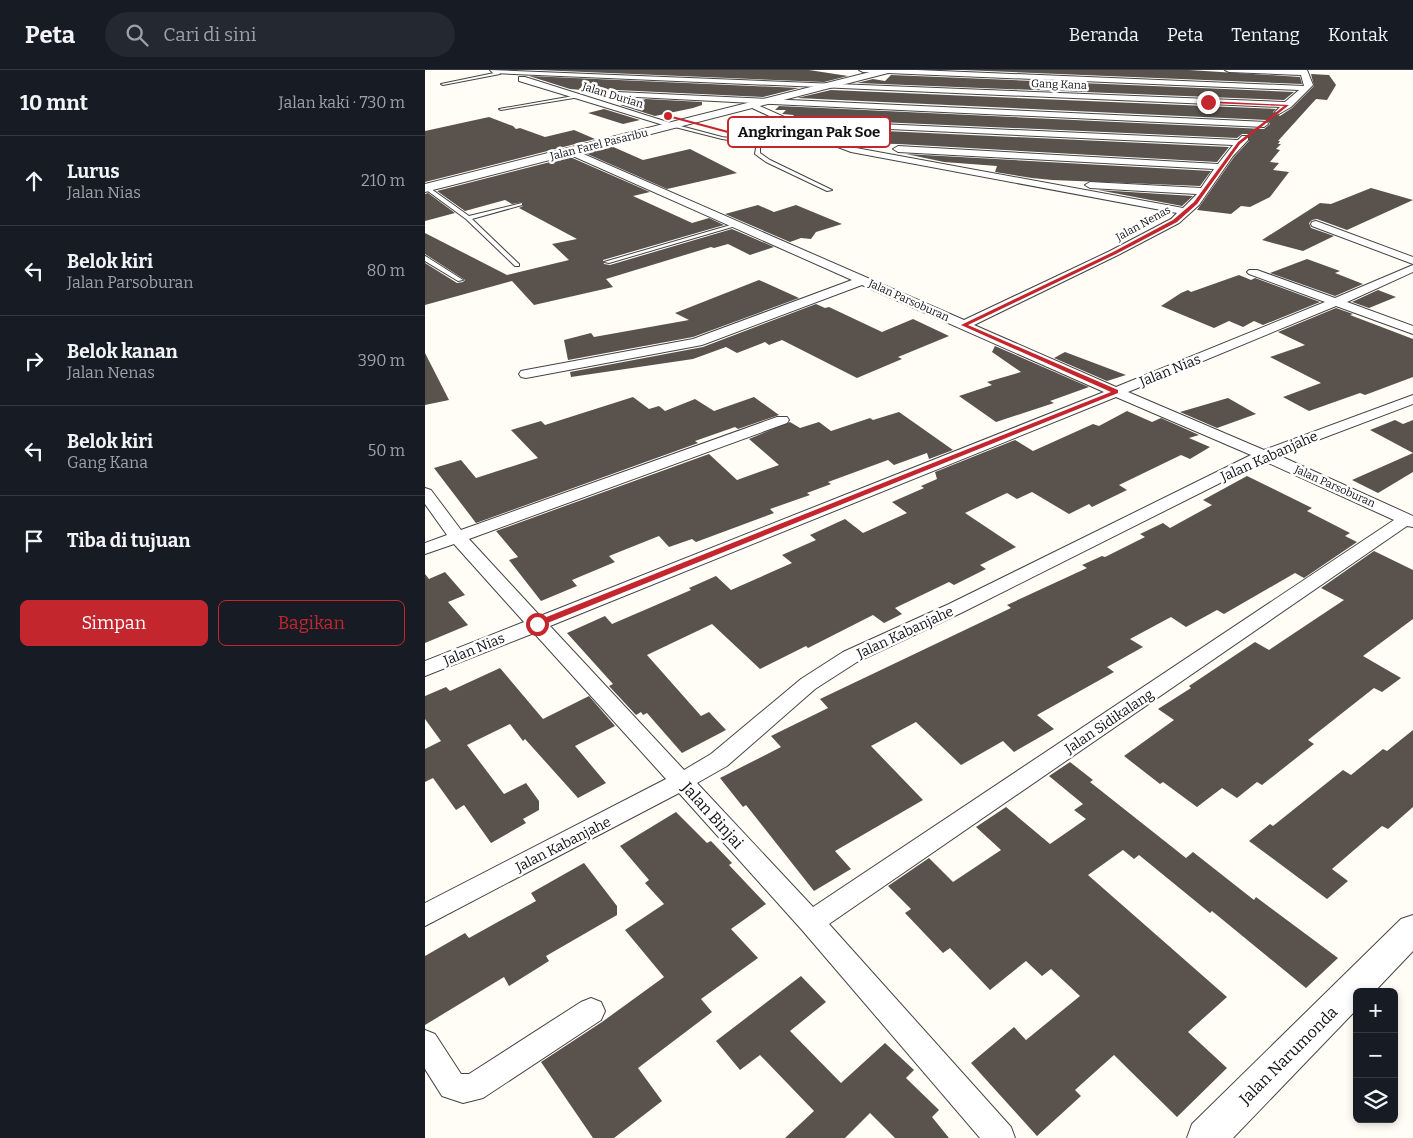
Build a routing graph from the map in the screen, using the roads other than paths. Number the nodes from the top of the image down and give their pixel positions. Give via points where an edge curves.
1 (863, 70) edge
2 (887, 70) edge
3 (1229, 70) edge
4 (494, 71) edge
5 (1304, 72) edge
6 (443, 84) dead end
7 (829, 85) junction
8 (1306, 88) junction
9 (598, 93) dead end
10 (579, 96) junction
11 (768, 101) junction
12 (753, 104) junction
13 (1288, 105) junction
14 (501, 109) dead end
15 (789, 122) junction
16 (1264, 124) junction
17 (673, 125) junction
18 (1239, 143) junction
19 (843, 147) junction
20 (569, 151) junction
21 (1222, 167) junction
22 (1015, 181) junction
23 (426, 188) edge
24 (829, 190) dead end
25 (1204, 191) junction
26 (520, 204) dead end
27 (1186, 212) junction
28 (468, 218) junction
29 (1316, 224) dead end
30 (736, 225) junction
31 (425, 258) edge
32 (1413, 261) edge
33 (607, 262) dead end
34 (517, 265) dead end
35 (1413, 268) edge
36 (1253, 272) dead end
37 (460, 280) dead end
38 (864, 280) junction
39 (1336, 302) junction
40 (964, 325) junction
41 (1413, 330) edge
42 (526, 374) dead end
43 (1116, 392) junction
44 (1413, 399) edge
45 (782, 420) dead end
46 (1265, 455) junction
47 (425, 494) edge
48 (1410, 520) edge
49 (458, 538) junction
50 (425, 549) edge
51 (537, 624) junction
52 (425, 669) edge
53 (683, 782) junction
54 (425, 914) edge
55 (811, 922) junction
56 (1413, 929) edge
57 (591, 1011) dead end
58 (425, 1043) edge
59 (999, 1138) edge
60 (1206, 1138) edge

1 - 2 street
2 - 7 street, Jalan Farel Pasaribu
2 - 8 street
3 - 5 street
4 - 6 lane
4 - 7 street, Gang Kana
4 - 10 street, Jalan Durian
5 - 8 street via 1309,85
7 - 11 street, Jalan Farel Pasaribu
7 - 13 street, Gang Kana
8 - 13 street, Jalan Nenas
9 - 11 street
10 - 14 lane
10 - 17 street, Jalan Durian
11 - 12 street, Jalan Farel Pasaribu
11 - 16 street
12 - 15 street
12 - 17 street, Jalan Farel Pasaribu
13 - 16 street, Jalan Nenas
15 - 18 street
15 - 19 street
16 - 18 street, Jalan Nenas
17 - 20 street, Jalan Farel Pasaribu
17 - 24 lane via 754,143 757,153 768,161
18 - 21 street, Jalan Nenas
19 - 21 street
19 - 22 street
20 - 23 street, Jalan Farel Pasaribu
20 - 30 street, Jalan Parsoburan
21 - 25 street, Jalan Nenas
22 - 25 street
22 - 27 street
23 - 28 lane
25 - 27 street, Jalan Nenas
26 - 28 lane
27 - 40 street, Jalan Nenas via 1114,253
28 - 34 lane
29 - 32 street
30 - 33 lane
30 - 38 street, Jalan Parsoburan
31 - 37 lane
35 - 39 street, Jalan Nias
36 - 39 street
38 - 40 street, Jalan Parsoburan
38 - 42 street via 697,342
39 - 41 street
39 - 43 street, Jalan Nias
40 - 43 street, Jalan Parsoburan
43 - 46 street, Jalan Parsoburan
43 - 51 street, Jalan Nias
44 - 46 street, Jalan Kabanjahe
45 - 49 street
46 - 48 street, Jalan Parsoburan
46 - 53 street, Jalan Kabanjahe via 965,604 850,657 809,684 719,760
47 - 49 street, Jalan Binjai
48 - 55 street, Jalan Sidikalang
49 - 50 street
49 - 51 street, Jalan Binjai
51 - 52 street, Jalan Nias
51 - 53 street, Jalan Binjai
53 - 54 street, Jalan Kabanjahe
53 - 55 street, Jalan Binjai
55 - 59 street, Jalan Binjai
56 - 60 street, Jalan Narumonda
57 - 58 street via 473,1088 452,1086

